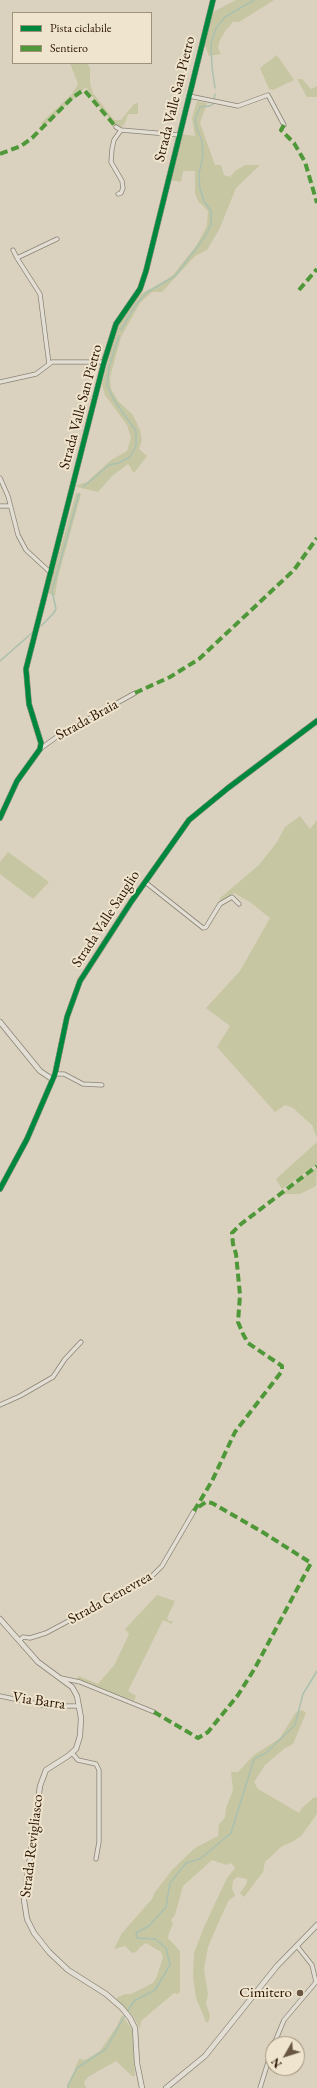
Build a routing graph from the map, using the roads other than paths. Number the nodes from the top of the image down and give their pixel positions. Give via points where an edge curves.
1 (213, 0) edge
2 (189, 96) junction
3 (284, 125) dead end
4 (116, 127) dead end
5 (121, 130) junction
6 (179, 135) junction
7 (118, 194) dead end
8 (57, 239) dead end
9 (13, 250) dead end
10 (17, 258) junction
11 (104, 362) junction
12 (49, 364) junction
13 (0, 382) edge
14 (0, 478) edge
15 (0, 506) edge
16 (10, 506) junction
17 (51, 573) junction
18 (135, 693) dead end
19 (317, 721) edge
20 (40, 749) junction
21 (0, 818) edge
22 (145, 882) junction
23 (238, 904) dead end
24 (0, 1022) edge
25 (56, 1074) junction
26 (52, 1080) junction
27 (102, 1085) dead end
28 (0, 1189) edge
29 (81, 1342) dead end
30 (0, 1405) edge
31 (194, 1511) dead end
32 (0, 1620) edge
33 (20, 1640) junction
34 (61, 1678) junction
35 (0, 1696) edge
36 (79, 1706) junction
37 (154, 1712) dead end
38 (72, 1753) junction
39 (96, 1859) dead end
40 (317, 1925) edge
41 (297, 1946) junction
42 (317, 1982) edge
43 (277, 2036) edge
44 (265, 2071) edge
45 (186, 2072) junction
46 (140, 2077) junction
47 (142, 2088) edge
48 (147, 2088) edge
49 (166, 2088) edge
50 (170, 2088) edge
51 (260, 2088) edge

1 - 2 street, Strada Valle San Pietro
2 - 3 street via 238,106 268,95
2 - 6 street, Strada Valle San Pietro
4 - 5 street
5 - 6 street
5 - 7 street via 114,140 111,162 122,181 123,188
6 - 11 street, Strada Valle San Pietro via 146,271 140,289 116,324
8 - 10 street
9 - 10 street
10 - 12 street via 40,294
11 - 12 street via 72,361
11 - 17 street, Strada Valle San Pietro
12 - 13 street via 36,374
14 - 16 street
15 - 16 street
16 - 17 street via 18,535 26,550
17 - 20 street, Strada Valle San Pietro via 26,669 29,704 41,743
18 - 20 street, Strada Braia via 58,736
19 - 22 street, Strada Valle Sauglio via 190,820
20 - 21 street via 17,781
22 - 23 street via 203,928 220,904 232,897
22 - 25 street, Strada Valle Sauglio via 80,981 67,1017
24 - 26 street via 40,1071
25 - 26 street, Strada Valle Sauglio
25 - 27 street via 64,1074 83,1084
26 - 28 street, Strada Valle Sauglio via 27,1139
29 - 30 street via 53,1377
31 - 33 street, Strada Genevrea via 162,1566 151,1577 46,1633 30,1638 23,1637
32 - 33 street
33 - 34 street via 38,1662
34 - 36 street via 74,1691
34 - 37 street via 80,1682
35 - 36 street, Via Barra via 47,1706
36 - 38 street via 80,1736 76,1750
38 - 39 street via 78,1760 96,1764 99,1770 99,1842
38 - 46 street, Strada Revigliasco via 46,1770 40,1786 24,1900 27,1918 34,1933 49,1952 68,1970 106,1994 130,2018 135,2028
40 - 41 street
41 - 42 street via 312,1965
41 - 45 street via 277,1966 204,2056
42 - 43 street via 284,2020
44 - 51 street
45 - 49 street
45 - 50 street
46 - 47 street, Strada Revigliasco
46 - 48 street, Strada Revigliasco

